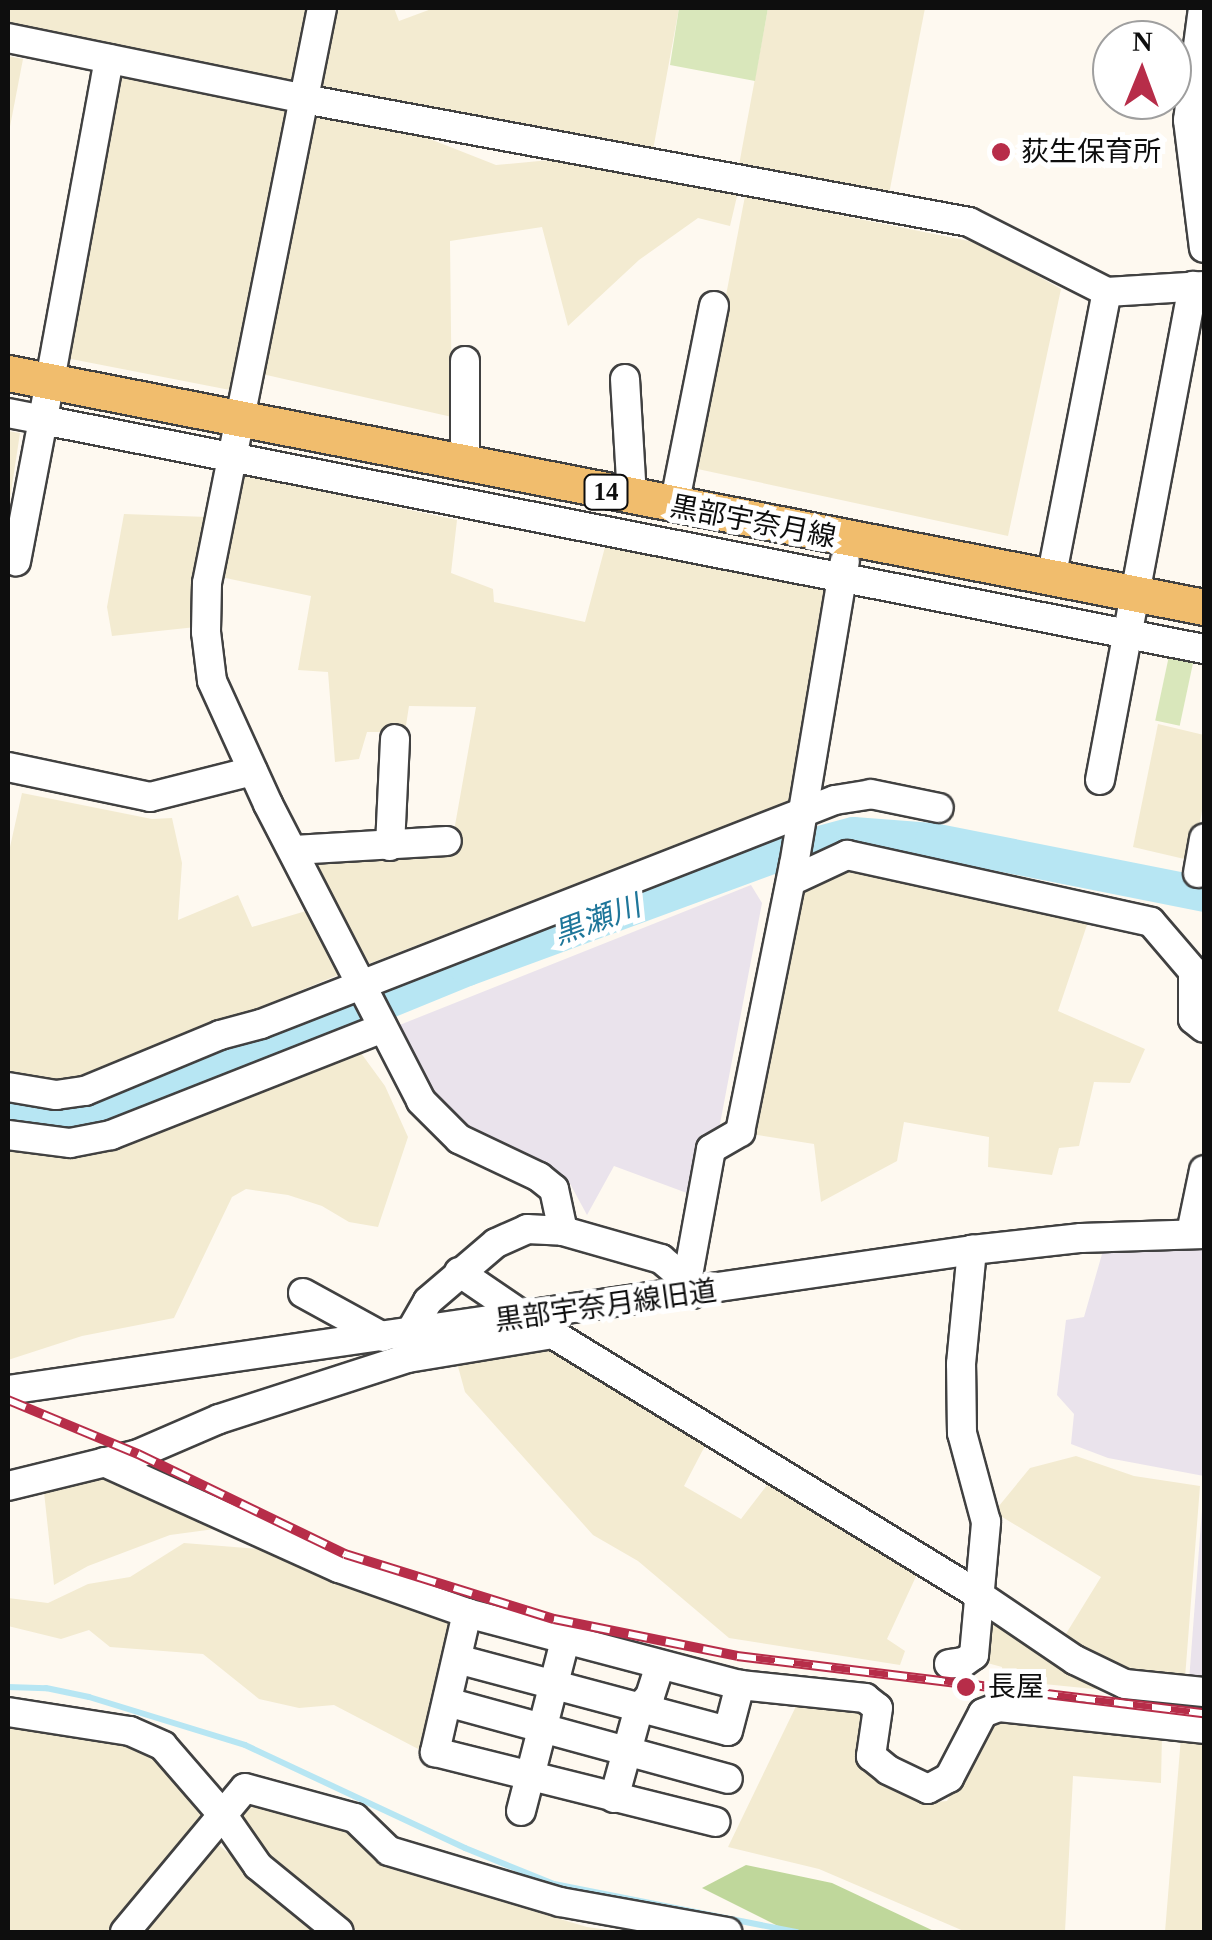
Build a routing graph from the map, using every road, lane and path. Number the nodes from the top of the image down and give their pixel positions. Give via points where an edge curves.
1 (322, 8) edge
2 (1203, 8) edge
3 (8, 38) edge
4 (109, 59) junction
5 (304, 98) junction
6 (1204, 248) edge
7 (1199, 286) edge
8 (1107, 292) junction
9 (714, 306) dead end
10 (465, 361) dead end
11 (8, 373) edge
12 (624, 379) dead end
13 (49, 381) junction
14 (8, 413) edge
15 (241, 417) junction
16 (43, 420) junction
17 (232, 457) junction
18 (465, 463) junction
19 (632, 498) junction
20 (674, 506) junction
21 (849, 541) junction
22 (16, 560) dead end
23 (843, 577) junction
24 (1051, 579) junction
25 (1136, 595) junction
26 (1204, 607) edge
27 (1129, 634) junction
28 (1204, 650) edge
29 (396, 739) dead end
30 (8, 767) edge
31 (254, 771) junction
32 (1100, 780) dead end
33 (938, 808) dead end
34 (800, 817) junction
35 (1204, 839) edge
36 (447, 841) dead end
37 (390, 846) junction
38 (294, 850) junction
39 (792, 873) junction
40 (1198, 873) dead end
41 (363, 988) junction
42 (381, 1025) junction
43 (1204, 1028) edge
44 (8, 1087) edge
45 (8, 1135) edge
46 (1204, 1170) edge
47 (562, 1231) junction
48 (1198, 1234) edge
49 (972, 1250) junction
50 (459, 1272) junction
51 (689, 1288) junction
52 (303, 1292) dead end
53 (525, 1318) junction
54 (553, 1334) junction
55 (396, 1336) junction
56 (8, 1390) edge
57 (104, 1462) junction
58 (8, 1486) edge
59 (979, 1595) junction
60 (467, 1614) junction
61 (564, 1641) junction
62 (457, 1659) junction
63 (949, 1664) dead end
64 (660, 1665) junction
65 (555, 1684) junction
66 (740, 1685) junction
67 (1204, 1692) edge
68 (447, 1702) junction
69 (639, 1708) junction
70 (8, 1712) edge
71 (542, 1728) junction
72 (1204, 1730) edge
73 (626, 1753) junction
74 (530, 1777) junction
75 (728, 1779) dead end
76 (614, 1798) junction
77 (521, 1811) dead end
78 (222, 1814) junction
79 (716, 1822) dead end
80 (125, 1932) edge
81 (339, 1932) edge
82 (727, 1932) edge

1 - 5 street
2 - 6 street via 1188,120
3 - 4 street
4 - 5 street
4 - 13 street
5 - 8 street via 969,222
5 - 15 street
7 - 8 street
7 - 25 street
8 - 24 street
9 - 20 street
10 - 18 street
11 - 13 main road, 黒部宇奈月線 / 14
12 - 19 street
13 - 15 main road, 黒部宇奈月線 / 14
13 - 16 street
14 - 16 street
15 - 17 street
15 - 18 main road, 黒部宇奈月線 / 14
16 - 17 street
16 - 22 street
17 - 23 street
17 - 31 street via 207,583 206,632 212,681
18 - 19 main road, 黒部宇奈月線 / 14
19 - 20 main road, 黒部宇奈月線 / 14
20 - 21 main road, 黒部宇奈月線 / 14
21 - 23 street
21 - 24 main road, 黒部宇奈月線 / 14
23 - 27 street
23 - 34 street
24 - 25 main road, 黒部宇奈月線 / 14
25 - 26 main road, 黒部宇奈月線 / 14
25 - 27 street
27 - 28 street
27 - 32 street
29 - 37 street
30 - 31 street via 150,797
31 - 38 street
33 - 34 street via 871,794
34 - 39 street
34 - 41 street
35 - 40 street
36 - 37 street
37 - 38 street
38 - 41 street
39 - 43 street via 847,855 1151,922 1193,971 1193,1019
39 - 51 street via 740,1132 711,1149
41 - 42 street
41 - 44 street via 85,1092
42 - 45 street via 111,1135 70,1144
42 - 47 street via 421,1101 460,1138 554,1190
46 - 48 street
47 - 50 street via 527,1229
47 - 51 street via 661,1260
48 - 49 street, 黒部宇奈月線旧道
49 - 51 street, 黒部宇奈月線旧道
49 - 59 street via 962,1433 986,1522
50 - 53 street
50 - 55 street
51 - 53 street, 黒部宇奈月線旧道
52 - 55 street
53 - 54 street
53 - 55 street, 黒部宇奈月線旧道
54 - 57 street via 408,1358
54 - 59 street
55 - 56 street, 黒部宇奈月線旧道
57 - 58 street
57 - 60 street via 339,1568
59 - 63 street via 974,1655
59 - 67 street via 1075,1660 1125,1684
60 - 61 street
60 - 62 street
61 - 64 street
61 - 65 street
62 - 65 street
62 - 68 street
64 - 66 street
64 - 69 street
65 - 69 street
65 - 71 street
66 - 69 street via 728,1731
66 - 72 street via 865,1698 878,1708 870,1756 928,1789 949,1778 983,1713 999,1707
68 - 71 street
68 - 74 street via 435,1752
69 - 73 street
70 - 78 street via 130,1731 164,1746
71 - 73 street
71 - 74 street
73 - 75 street
73 - 76 street
74 - 76 street
74 - 77 street
76 - 79 street
78 - 80 street
78 - 81 street via 258,1866
78 - 82 street via 245,1788 292,1797 356,1818 389,1851 560,1902

